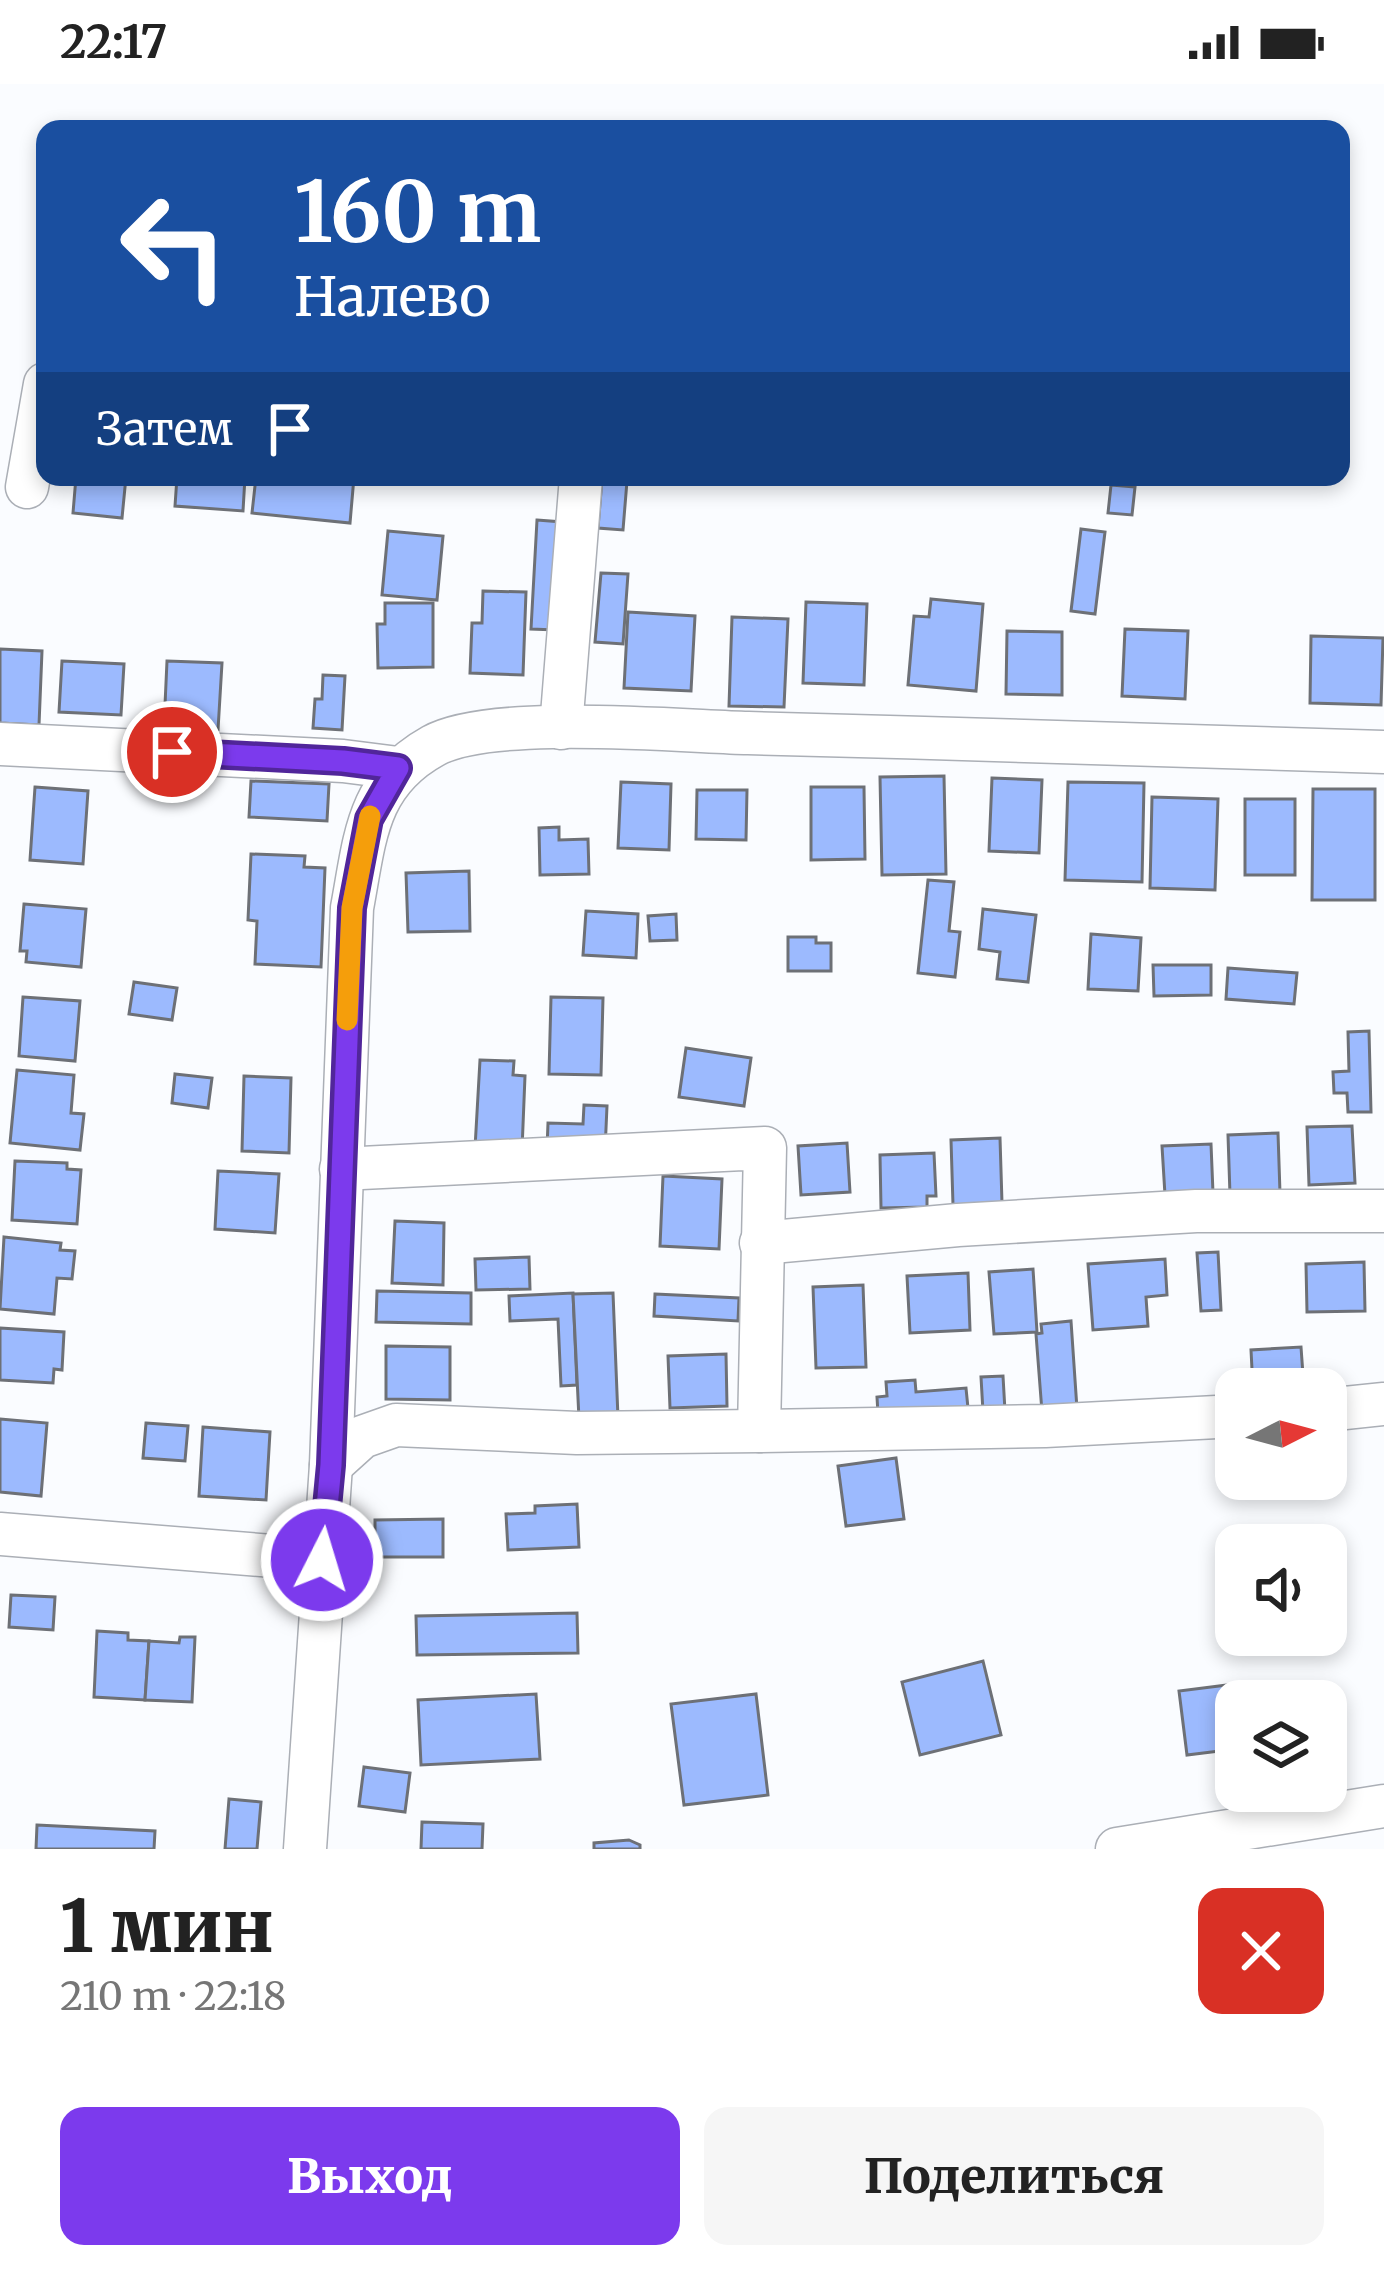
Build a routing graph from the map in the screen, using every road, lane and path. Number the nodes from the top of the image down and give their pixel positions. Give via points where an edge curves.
1 (36, 435) edge
2 (580, 486) edge
3 (27, 487) dead end
4 (562, 728) junction
5 (0, 744) edge
6 (1384, 752) edge
7 (398, 768) junction
8 (341, 1169) junction
9 (1384, 1211) edge
10 (761, 1243) junction
11 (1384, 1404) edge
12 (1347, 1408) edge
13 (1215, 1417) edge
14 (760, 1431) junction
15 (331, 1465) junction
16 (0, 1534) edge
17 (322, 1560) junction
18 (1384, 1806) edge
19 (304, 1849) edge
20 (1117, 1849) edge

1 - 3 street
2 - 4 street
4 - 6 street
4 - 7 street via 462,734
5 - 7 street
7 - 8 street via 369,819 352,908
8 - 10 street via 765,1148
8 - 15 street
9 - 10 street via 1172,1212
10 - 14 street
11 - 12 street
13 - 14 street
14 - 15 street via 395,1425 362,1437
15 - 17 street
16 - 17 street
17 - 19 street
18 - 20 street

